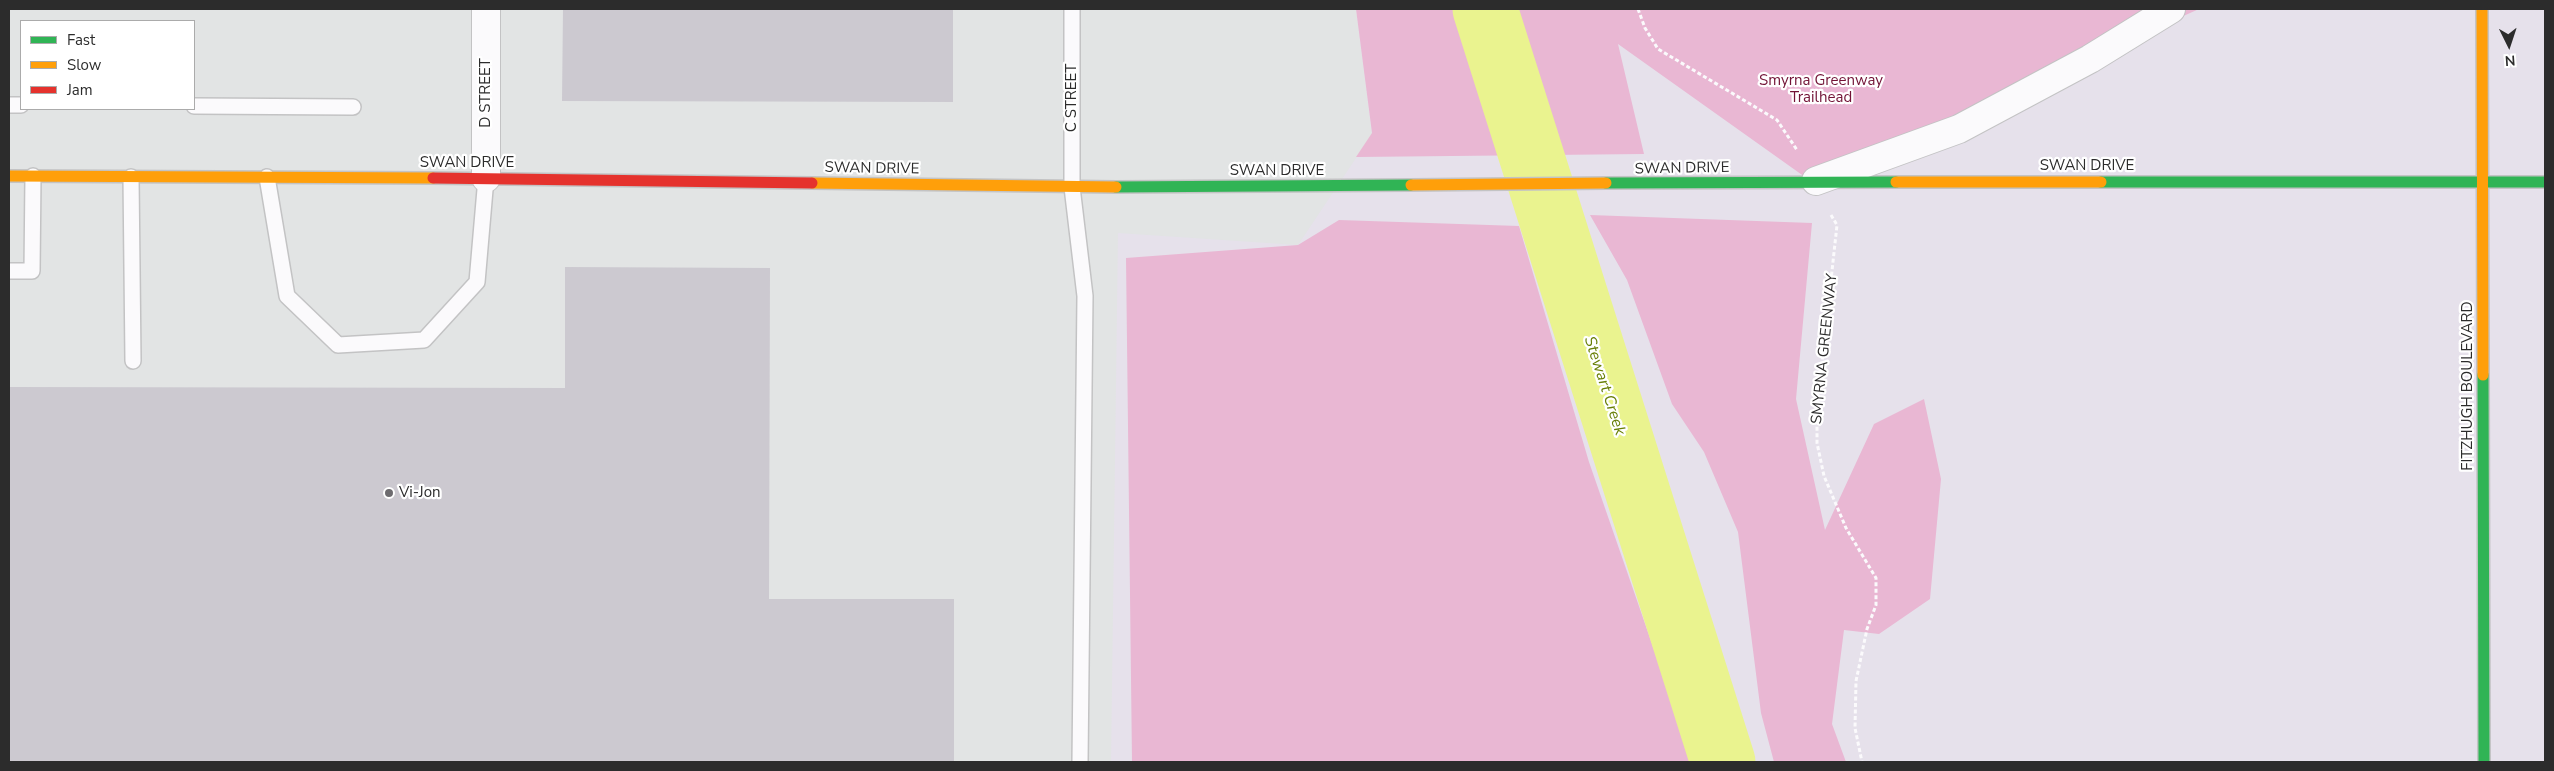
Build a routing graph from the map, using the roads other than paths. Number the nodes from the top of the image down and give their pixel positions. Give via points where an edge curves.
1 (486, 9) edge
2 (1072, 9) edge
3 (2170, 9) edge
4 (2482, 9) edge
5 (195, 106) edge
6 (353, 107) dead end
7 (9, 176) edge
8 (33, 176) junction
9 (131, 177) junction
10 (267, 178) junction
11 (486, 178) junction
12 (2482, 181) junction
13 (1812, 182) junction
14 (2545, 182) edge
15 (1072, 187) junction
16 (9, 271) edge
17 (133, 361) dead end
18 (1080, 762) edge
19 (2484, 762) edge

1 - 11 street, D STREET
2 - 15 lane, C STREET
3 - 13 street via 2090,59 1959,129
4 - 12 street, FITZHUGH BOULEVARD
5 - 6 lane
7 - 8 street, SWAN DRIVE
8 - 9 street, SWAN DRIVE
8 - 16 lane via 32,271
9 - 10 street, SWAN DRIVE
9 - 17 lane
10 - 11 street, SWAN DRIVE
10 - 11 lane via 286,296 338,344 424,340 477,282
11 - 15 street, SWAN DRIVE
12 - 13 street, SWAN DRIVE
12 - 14 street, SWAN DRIVE
12 - 19 street, FITZHUGH BOULEVARD
13 - 15 street, SWAN DRIVE
15 - 18 lane, C STREET via 1085,296

